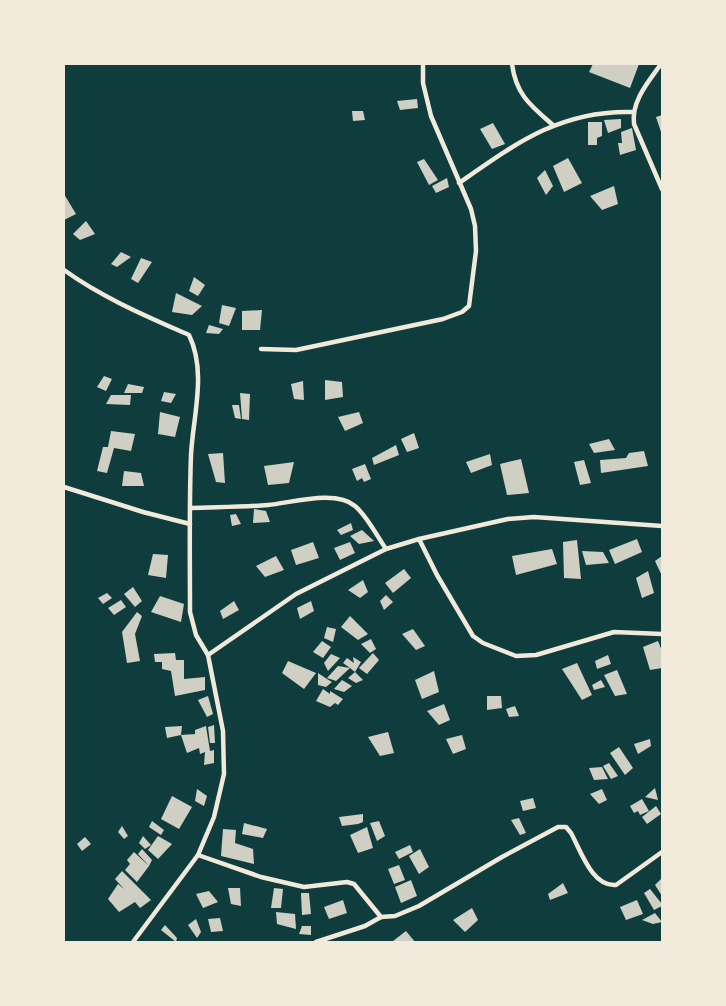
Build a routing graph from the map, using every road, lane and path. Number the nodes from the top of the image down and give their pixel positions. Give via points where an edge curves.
1 (423, 64) edge
2 (512, 64) edge
3 (661, 64) edge
4 (632, 112) junction
5 (553, 124) junction
6 (459, 184) junction
7 (662, 189) edge
8 (64, 270) edge
9 (260, 349) dead end
10 (64, 487) edge
11 (191, 508) junction
12 (190, 524) junction
13 (662, 526) edge
14 (419, 539) junction
15 (386, 550) junction
16 (662, 634) edge
17 (208, 656) junction
18 (662, 852) edge
19 (198, 855) junction
20 (381, 917) junction
21 (133, 942) edge
22 (316, 942) edge

1 - 6 street via 423,84 431,116
2 - 5 street via 526,102
3 - 4 street
4 - 5 street via 606,112
4 - 7 street
5 - 6 street via 502,153
6 - 9 street via 470,209 475,234 471,302 462,312 434,321 296,350
8 - 11 street via 119,304 189,335 196,348 198,376 191,456
10 - 12 street
11 - 12 street
11 - 15 street via 301,499 348,501 356,506
12 - 17 street via 190,612 196,635
13 - 14 street via 508,518
14 - 15 street
14 - 16 street via 474,636 516,656 536,655 614,632
15 - 17 street via 296,594
17 - 19 street via 223,731 224,774 214,817
18 - 20 street via 616,885 607,886 598,881 571,833 566,827 558,827 420,906 395,916
19 - 20 street via 260,878 304,887 354,884
19 - 21 street
20 - 22 street via 365,926

